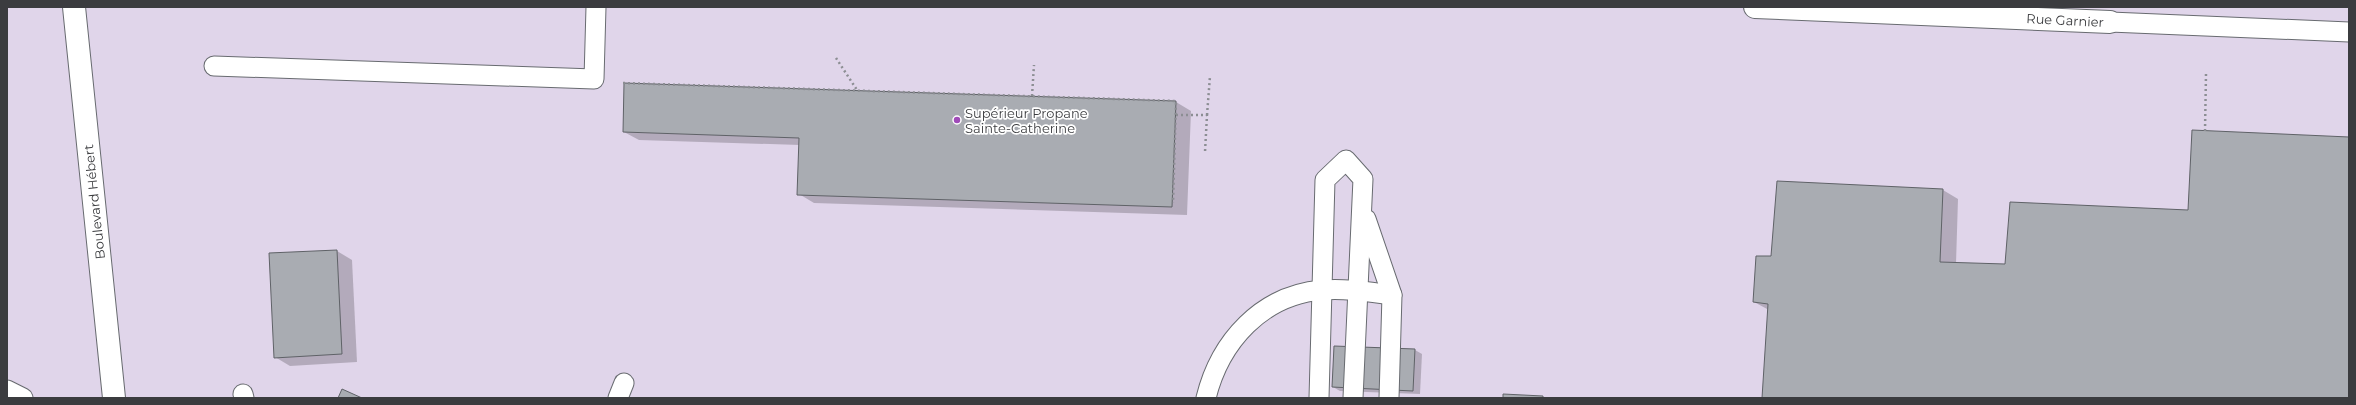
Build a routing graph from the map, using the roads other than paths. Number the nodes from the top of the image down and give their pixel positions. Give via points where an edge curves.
1 (74, 7) edge
2 (596, 7) edge
3 (1756, 7) edge
4 (2137, 15) edge
5 (2110, 22) joint
6 (2349, 32) edge
7 (214, 66) dead end
8 (1363, 210) junction
9 (1322, 290) junction
10 (1358, 291) junction
11 (1392, 295) junction
12 (7, 390) edge
13 (23, 398) edge
14 (114, 398) edge
15 (1206, 398) edge
16 (1319, 398) edge
17 (1353, 398) edge
18 (1389, 398) edge

1 - 14 street, Boulevard Hébert
2 - 7 lane via 594,79
3 - 5 street, Rue Garnier
4 - 5 lane
4 - 6 lane
8 - 9 lane via 1363,179 1346,160 1325,180
8 - 10 lane
8 - 11 lane
9 - 10 lane
9 - 15 lane via 1287,298 1264,308 1243,327 1222,356
9 - 16 lane
10 - 11 lane
10 - 17 lane
11 - 18 lane
12 - 13 lane

